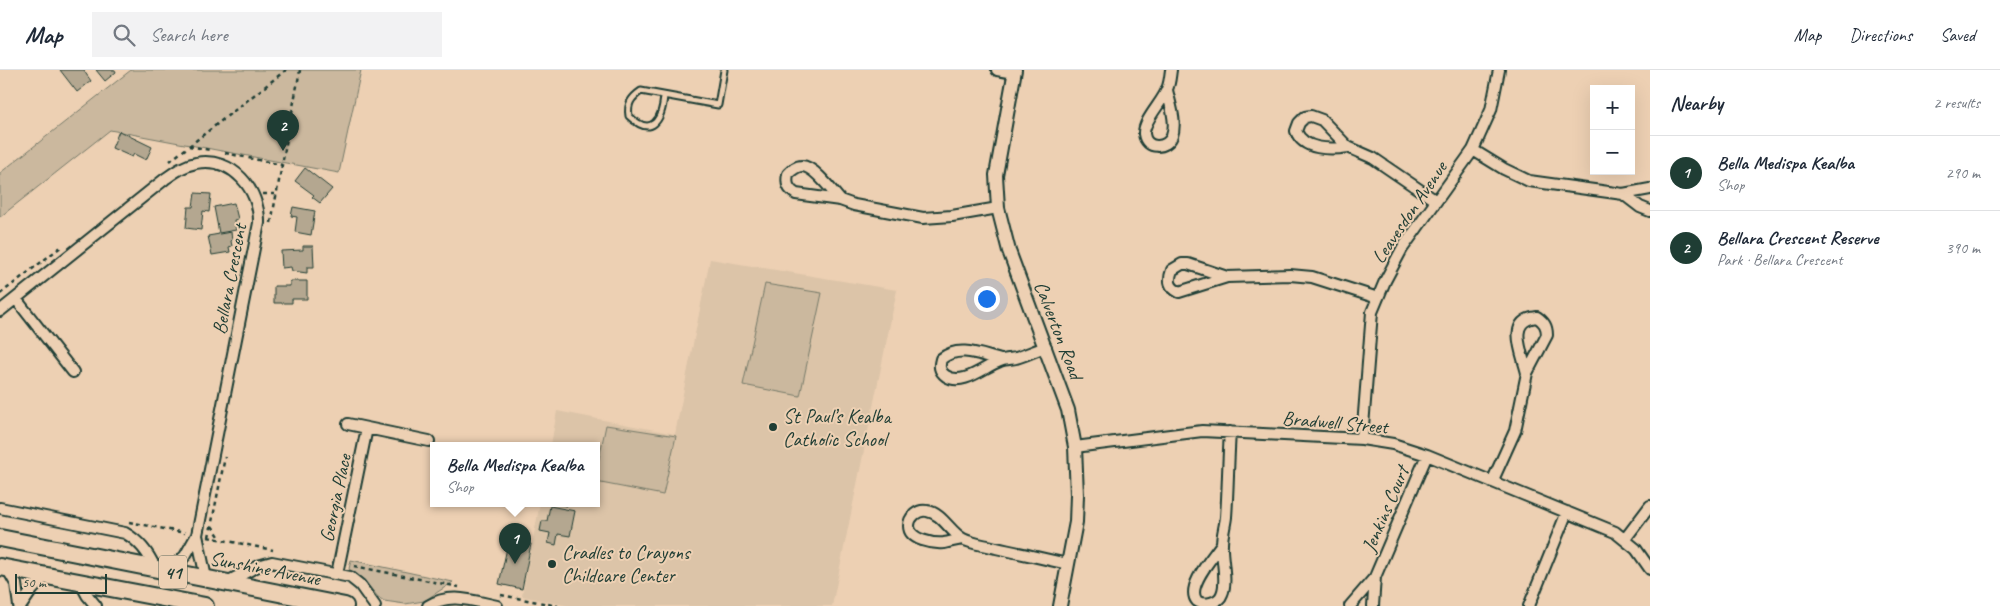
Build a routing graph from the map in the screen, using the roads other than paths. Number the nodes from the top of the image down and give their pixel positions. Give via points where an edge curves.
1 (724, 70) edge
2 (997, 70) edge
3 (1171, 70) edge
4 (1499, 70) edge
5 (1015, 72) edge
6 (1167, 90) junction
7 (664, 96) junction
8 (1348, 147) junction
9 (1473, 150) junction
10 (1650, 189) edge
11 (1623, 194) junction
12 (840, 200) junction
13 (1436, 201) junction
14 (998, 208) junction
15 (1650, 211) edge
16 (1227, 278) junction
17 (1378, 298) junction
18 (16, 299) junction
19 (0, 311) edge
20 (1046, 348) junction
21 (1001, 360) junction
22 (73, 372) dead end
23 (1527, 373) junction
24 (348, 424) dead end
25 (367, 428) junction
26 (1230, 432) junction
27 (1362, 439) junction
28 (429, 441) dead end
29 (1074, 447) junction
30 (1427, 455) junction
31 (1492, 482) junction
32 (1650, 506) edge
33 (0, 508) edge
34 (1568, 512) junction
35 (198, 535) junction
36 (0, 538) edge
37 (962, 539) junction
38 (1625, 539) junction
39 (1222, 545) junction
40 (1068, 564) junction
41 (4, 567) edge
42 (1650, 569) edge
43 (162, 570) junction
44 (47, 574) junction
45 (337, 574) junction
46 (1375, 577) junction
47 (206, 578) junction
48 (80, 582) junction
49 (226, 583) junction
50 (20, 606) edge
51 (96, 606) edge
52 (205, 606) edge
53 (345, 606) edge
54 (376, 606) edge
55 (428, 606) edge
56 (497, 606) edge
57 (1060, 606) edge
58 (1350, 606) edge
59 (1373, 606) edge
60 (1529, 606) edge

1 - 7 lane via 718,105
2 - 5 street
3 - 6 street
4 - 9 street, Leavesdon Avenue via 1491,110
5 - 14 street, Calverton Road via 996,175
6 - 6 street via 1174,130 1167,144 1154,146 1144,134
7 - 7 lane via 641,91 627,108 629,116 641,125 657,122 664,110
8 - 8 street via 1336,149 1305,143 1298,137 1298,123 1311,116 1322,120
8 - 13 street via 1373,158
9 - 11 street via 1529,181
9 - 13 street, Leavesdon Avenue
10 - 11 street
11 - 15 street
12 - 12 street via 796,194 788,186 788,174 801,166 808,167
12 - 14 street via 923,218
13 - 17 street, Leavesdon Avenue via 1402,249
14 - 20 street, Calverton Road via 1009,251
16 - 16 street via 1185,292 1173,289 1170,284 1172,270 1182,264
16 - 17 street via 1312,277
17 - 27 street, Leavesdon Avenue via 1371,319
18 - 19 street, Bellara Crescent
18 - 22 street
18 - 35 street, Bellara Crescent via 186,166 205,162 224,166 239,175 250,188 258,206 258,223
20 - 21 street
20 - 29 street, Calverton Road via 1068,410
21 - 21 street via 979,372 954,379 941,372 939,366 941,359 953,352 969,351
23 - 23 street via 1518,332 1523,321 1537,317 1547,328 1547,335
23 - 31 street via 1515,432
24 - 25 street
25 - 28 street
25 - 45 street, Georgia Place
26 - 27 street, Bradwell Street
26 - 29 street, Bradwell Street via 1202,431
26 - 39 street
27 - 30 street, Bradwell Street via 1393,444
29 - 40 street, Calverton Road via 1076,522
30 - 31 street, Bradwell Street
30 - 46 street, Jenkins Court
31 - 34 street, Bradwell Street
32 - 38 street
33 - 43 street via 125,534 137,542
34 - 38 street, Bradwell Street
34 - 60 street
35 - 43 street via 185,556
35 - 47 street
36 - 43 main road, Sunshine Avenue / 41
37 - 37 street via 942,543 924,541 910,532 910,520 921,510 928,511 936,514
37 - 40 street
38 - 42 street, Bradwell Street
39 - 39 street via 1222,594 1218,601 1206,606 1194,597 1194,589 1198,578
40 - 57 street, Calverton Road
41 - 44 main road, 41
41 - 50 street via 16,584
43 - 47 main road, Sunshine Avenue / 41
44 - 48 main road, 41
44 - 50 street
45 - 49 street via 272,562
45 - 54 street via 356,580
46 - 58 street, Jenkins Court
46 - 59 street, Jenkins Court
47 - 49 main road, Sunshine Avenue / 41
48 - 51 street
48 - 52 main road, 41
49 - 53 main road, Sunshine Avenue / 41
55 - 56 street via 453,598

